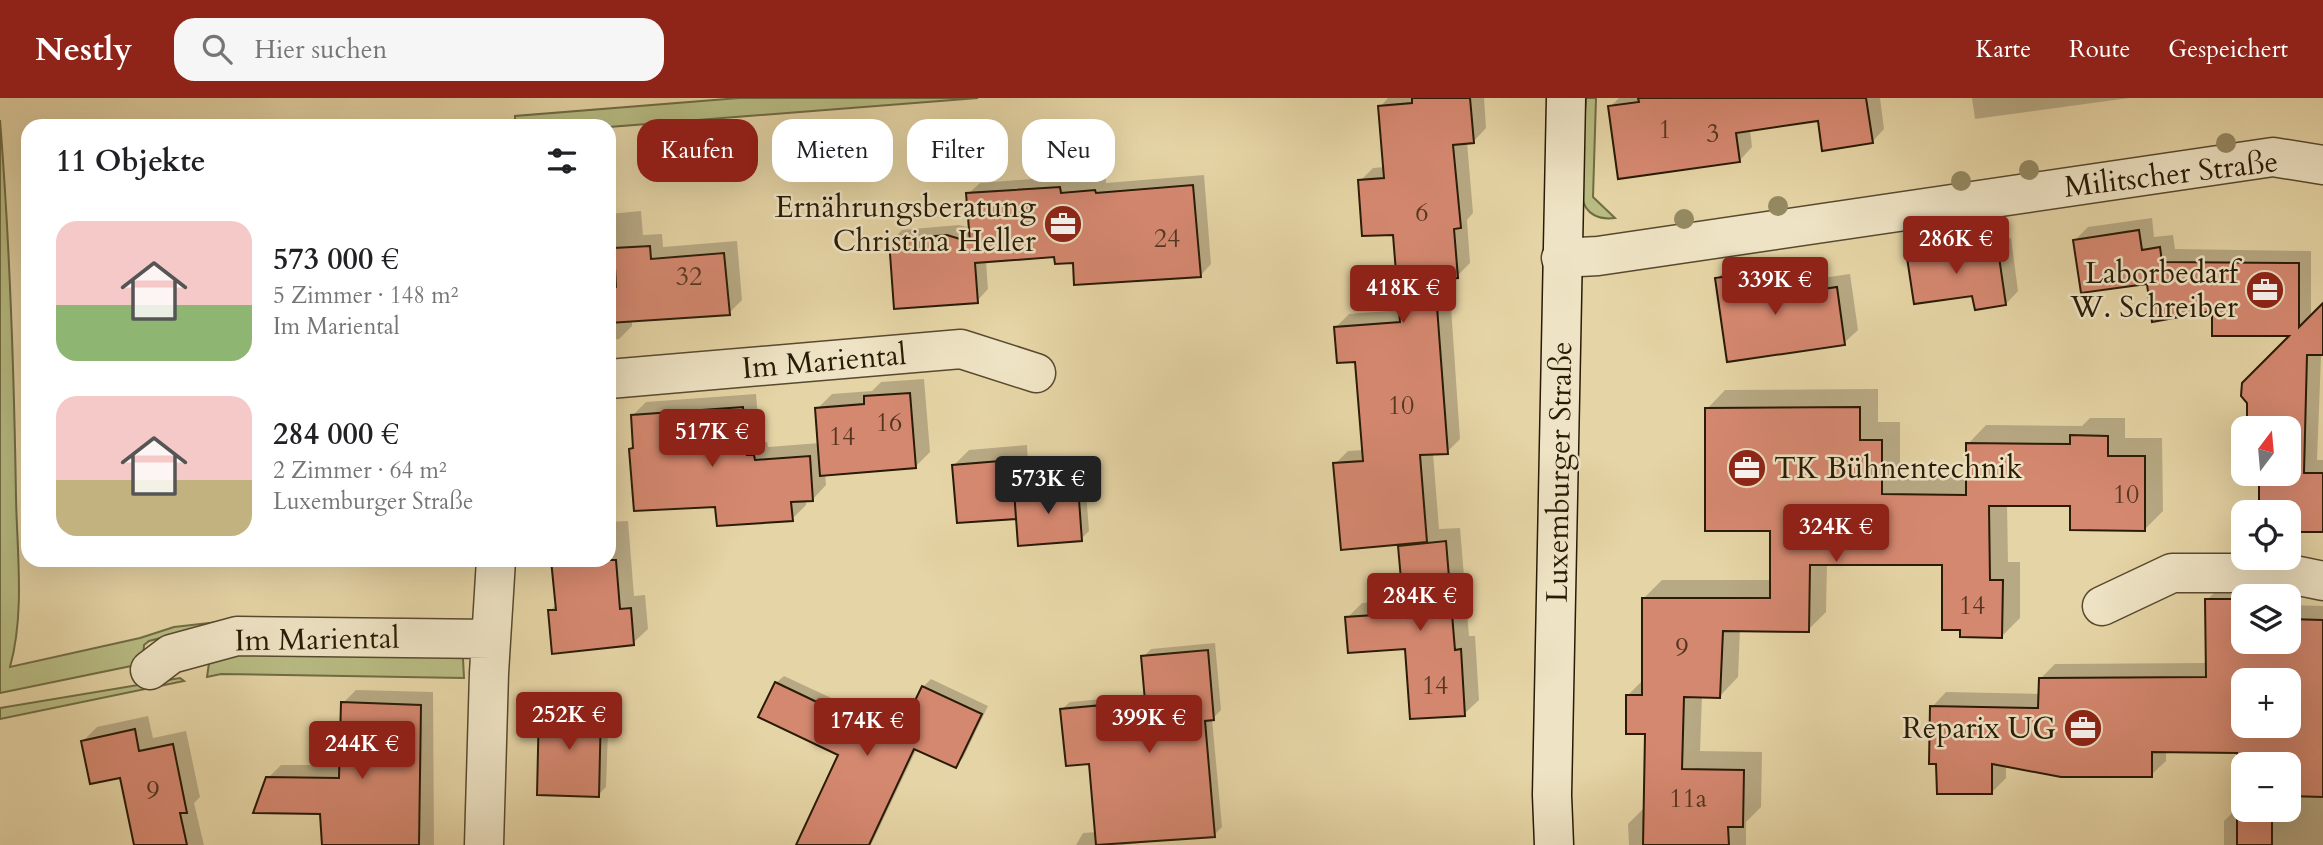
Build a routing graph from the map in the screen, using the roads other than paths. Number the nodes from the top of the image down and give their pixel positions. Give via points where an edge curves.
1 (1566, 98) edge
2 (2323, 165) edge
3 (1561, 258) junction
4 (1036, 373) dead end
5 (616, 378) edge
6 (496, 567) edge
7 (2323, 581) edge
8 (2102, 606) dead end
9 (491, 639) junction
10 (150, 670) dead end
11 (484, 845) edge
12 (1554, 845) edge

1 - 3 street, Luxemburger Straße
2 - 3 street, Militscher Straße via 2273,157
3 - 12 street, Luxemburger Straße
4 - 5 street, Im Mariental via 961,349
6 - 9 street
7 - 8 street via 2285,573 2172,573
9 - 10 street, Im Mariental via 237,636 171,654
9 - 11 street

